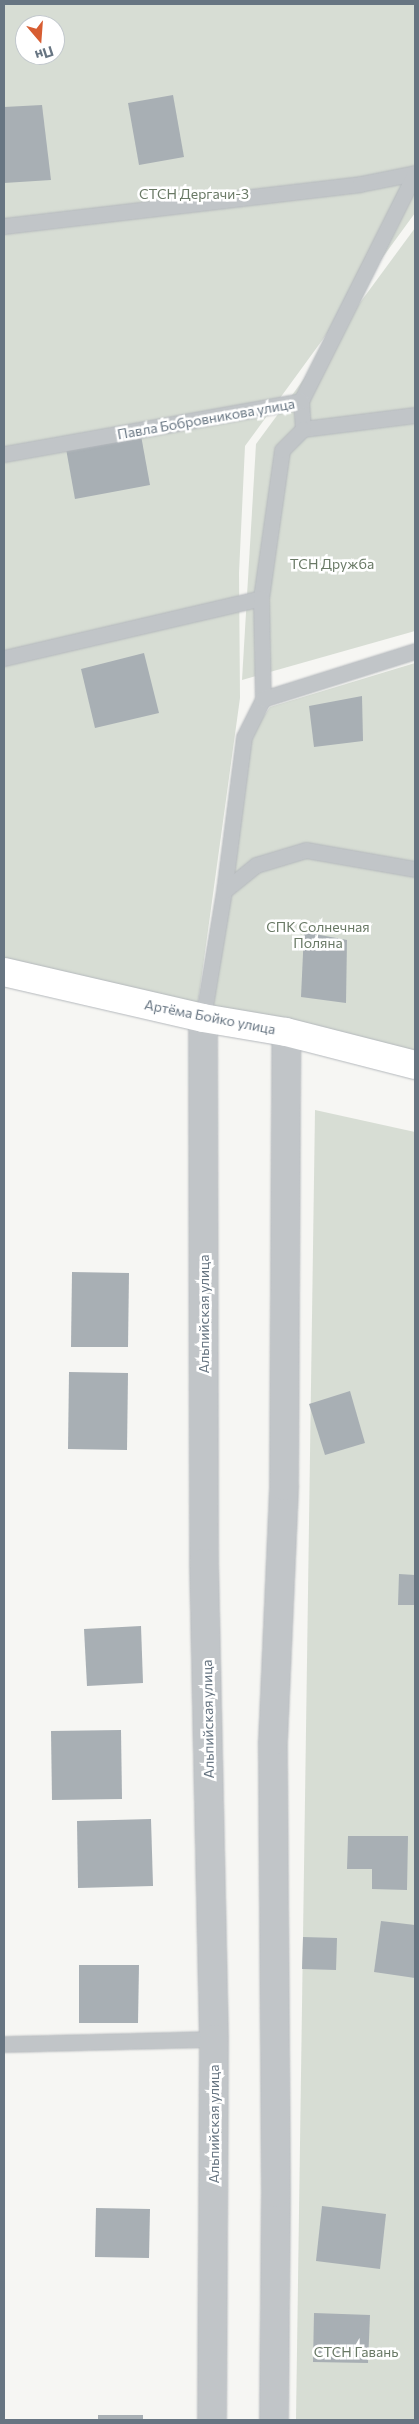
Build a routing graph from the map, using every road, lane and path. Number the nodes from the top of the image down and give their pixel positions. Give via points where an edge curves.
1 (415, 173) edge
2 (4, 226) edge
3 (301, 401) junction
4 (415, 416) edge
5 (303, 429) junction
6 (4, 454) edge
7 (261, 598) junction
8 (415, 651) edge
9 (4, 658) edge
10 (263, 699) junction
11 (415, 869) edge
12 (224, 891) junction
13 (4, 972) edge
14 (203, 1018) junction
15 (286, 1032) junction
16 (415, 1065) edge
17 (214, 2039) junction
18 (4, 2044) edge
19 (212, 2420) edge
20 (274, 2420) edge

1 - 2 lane via 360,184
1 - 3 lane
3 - 5 lane, Павла Бобровникова улица
3 - 6 lane, Павла Бобровникова улица
4 - 5 lane, Павла Бобровникова улица
5 - 7 lane via 282,450
7 - 9 lane
7 - 10 lane
8 - 10 lane
10 - 12 lane via 244,737
11 - 12 lane via 306,850 256,865
12 - 14 lane
13 - 14 main road, Артёма Бойко улица
14 - 15 main road, Артёма Бойко улица
14 - 17 street, Альпийская улица via 204,1563
15 - 16 main road, Артёма Бойко улица
15 - 20 street via 284,1486 273,1741
17 - 18 lane
17 - 19 street, Альпийская улица

